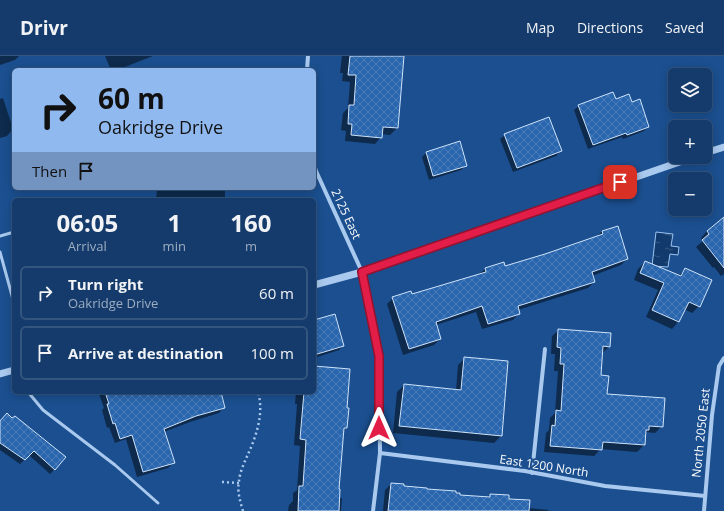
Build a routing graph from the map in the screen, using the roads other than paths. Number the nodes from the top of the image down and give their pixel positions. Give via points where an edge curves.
1 (308, 56) edge
2 (307, 68) edge
3 (724, 146) edge
4 (712, 150) edge
5 (674, 164) edge
6 (316, 171) edge
7 (12, 233) edge
8 (0, 236) edge
9 (0, 252) edge
10 (362, 272) junction
11 (316, 284) edge
12 (12, 296) edge
13 (545, 349) dead end
14 (724, 358) edge
15 (12, 372) edge
16 (0, 374) edge
17 (30, 394) edge
18 (380, 453) junction
19 (532, 473) junction
20 (705, 496) junction
21 (158, 503) dead end
22 (373, 511) edge
23 (704, 511) edge

1 - 2 street
3 - 4 street
5 - 10 street
6 - 10 street, 2125 East
7 - 8 lane
9 - 12 lane
10 - 11 street
10 - 18 street, 2125 East via 379,356
13 - 19 street
14 - 20 street, North 2050 East via 719,366 712,415
15 - 16 street
17 - 21 lane via 43,410 115,465
18 - 19 street, East 1200 North
18 - 22 street, 2125 East
19 - 20 street, East 1200 North via 605,486
20 - 23 street, North 2050 East

